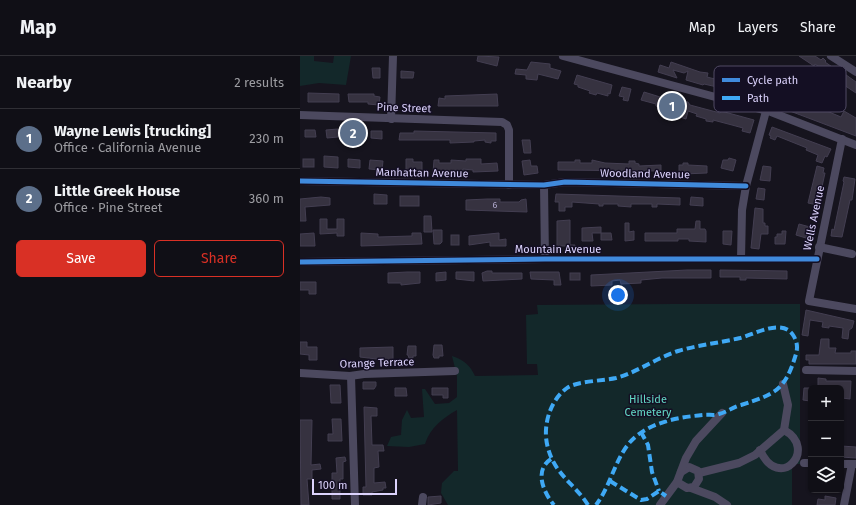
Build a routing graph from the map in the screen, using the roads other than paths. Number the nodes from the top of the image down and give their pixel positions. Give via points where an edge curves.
1 (393, 56) edge
2 (563, 56) edge
3 (831, 56) edge
4 (856, 72) edge
5 (714, 97) edge
6 (766, 112) edge
7 (769, 112) edge
8 (300, 115) edge
9 (391, 119) junction
10 (842, 139) junction
11 (856, 144) edge
12 (300, 181) edge
13 (509, 184) junction
14 (544, 185) junction
15 (746, 186) junction
16 (819, 247) junction
17 (852, 254) dead end
18 (544, 259) junction
19 (741, 259) junction
20 (817, 259) junction
21 (300, 262) edge
22 (856, 309) edge
23 (806, 370) dead end
24 (455, 371) dead end
25 (856, 371) edge
26 (300, 373) edge
27 (351, 376) junction
28 (783, 384) dead end
29 (722, 413) dead end
30 (784, 430) junction
31 (760, 450) junction
32 (854, 464) edge
33 (681, 472) junction
34 (699, 474) junction
35 (677, 482) junction
36 (691, 488) junction
37 (355, 505) edge
38 (660, 505) edge
39 (728, 505) edge
40 (844, 505) edge

1 - 9 street
2 - 5 street
3 - 4 street
6 - 15 street
7 - 10 street
8 - 9 street, Pine Street
9 - 13 street, Pine Street via 502,122 507,125 510,149
10 - 11 street
10 - 16 street, Wells Avenue
12 - 13 street, Manhattan Avenue
13 - 14 street, Manhattan Avenue
14 - 15 street, Woodland Avenue via 565,182
14 - 18 street
15 - 19 street via 742,210
16 - 17 street
16 - 20 street, Wells Avenue
18 - 19 street, Mountain Avenue
18 - 21 street, Mountain Avenue
19 - 20 street, Mountain Avenue
20 - 22 street, Wells Avenue via 809,301
23 - 25 street
24 - 27 street, Orange Terrace
26 - 27 street, Orange Terrace
27 - 37 street
28 - 30 street via 788,405
29 - 33 street via 696,441
30 - 31 street
30 - 31 street via 795,439 798,446 794,463 783,467 772,466
31 - 34 street via 739,463
32 - 40 street
33 - 34 street via 689,467 697,470
33 - 35 street
34 - 36 street via 697,484
35 - 36 street
35 - 38 street
36 - 39 street

